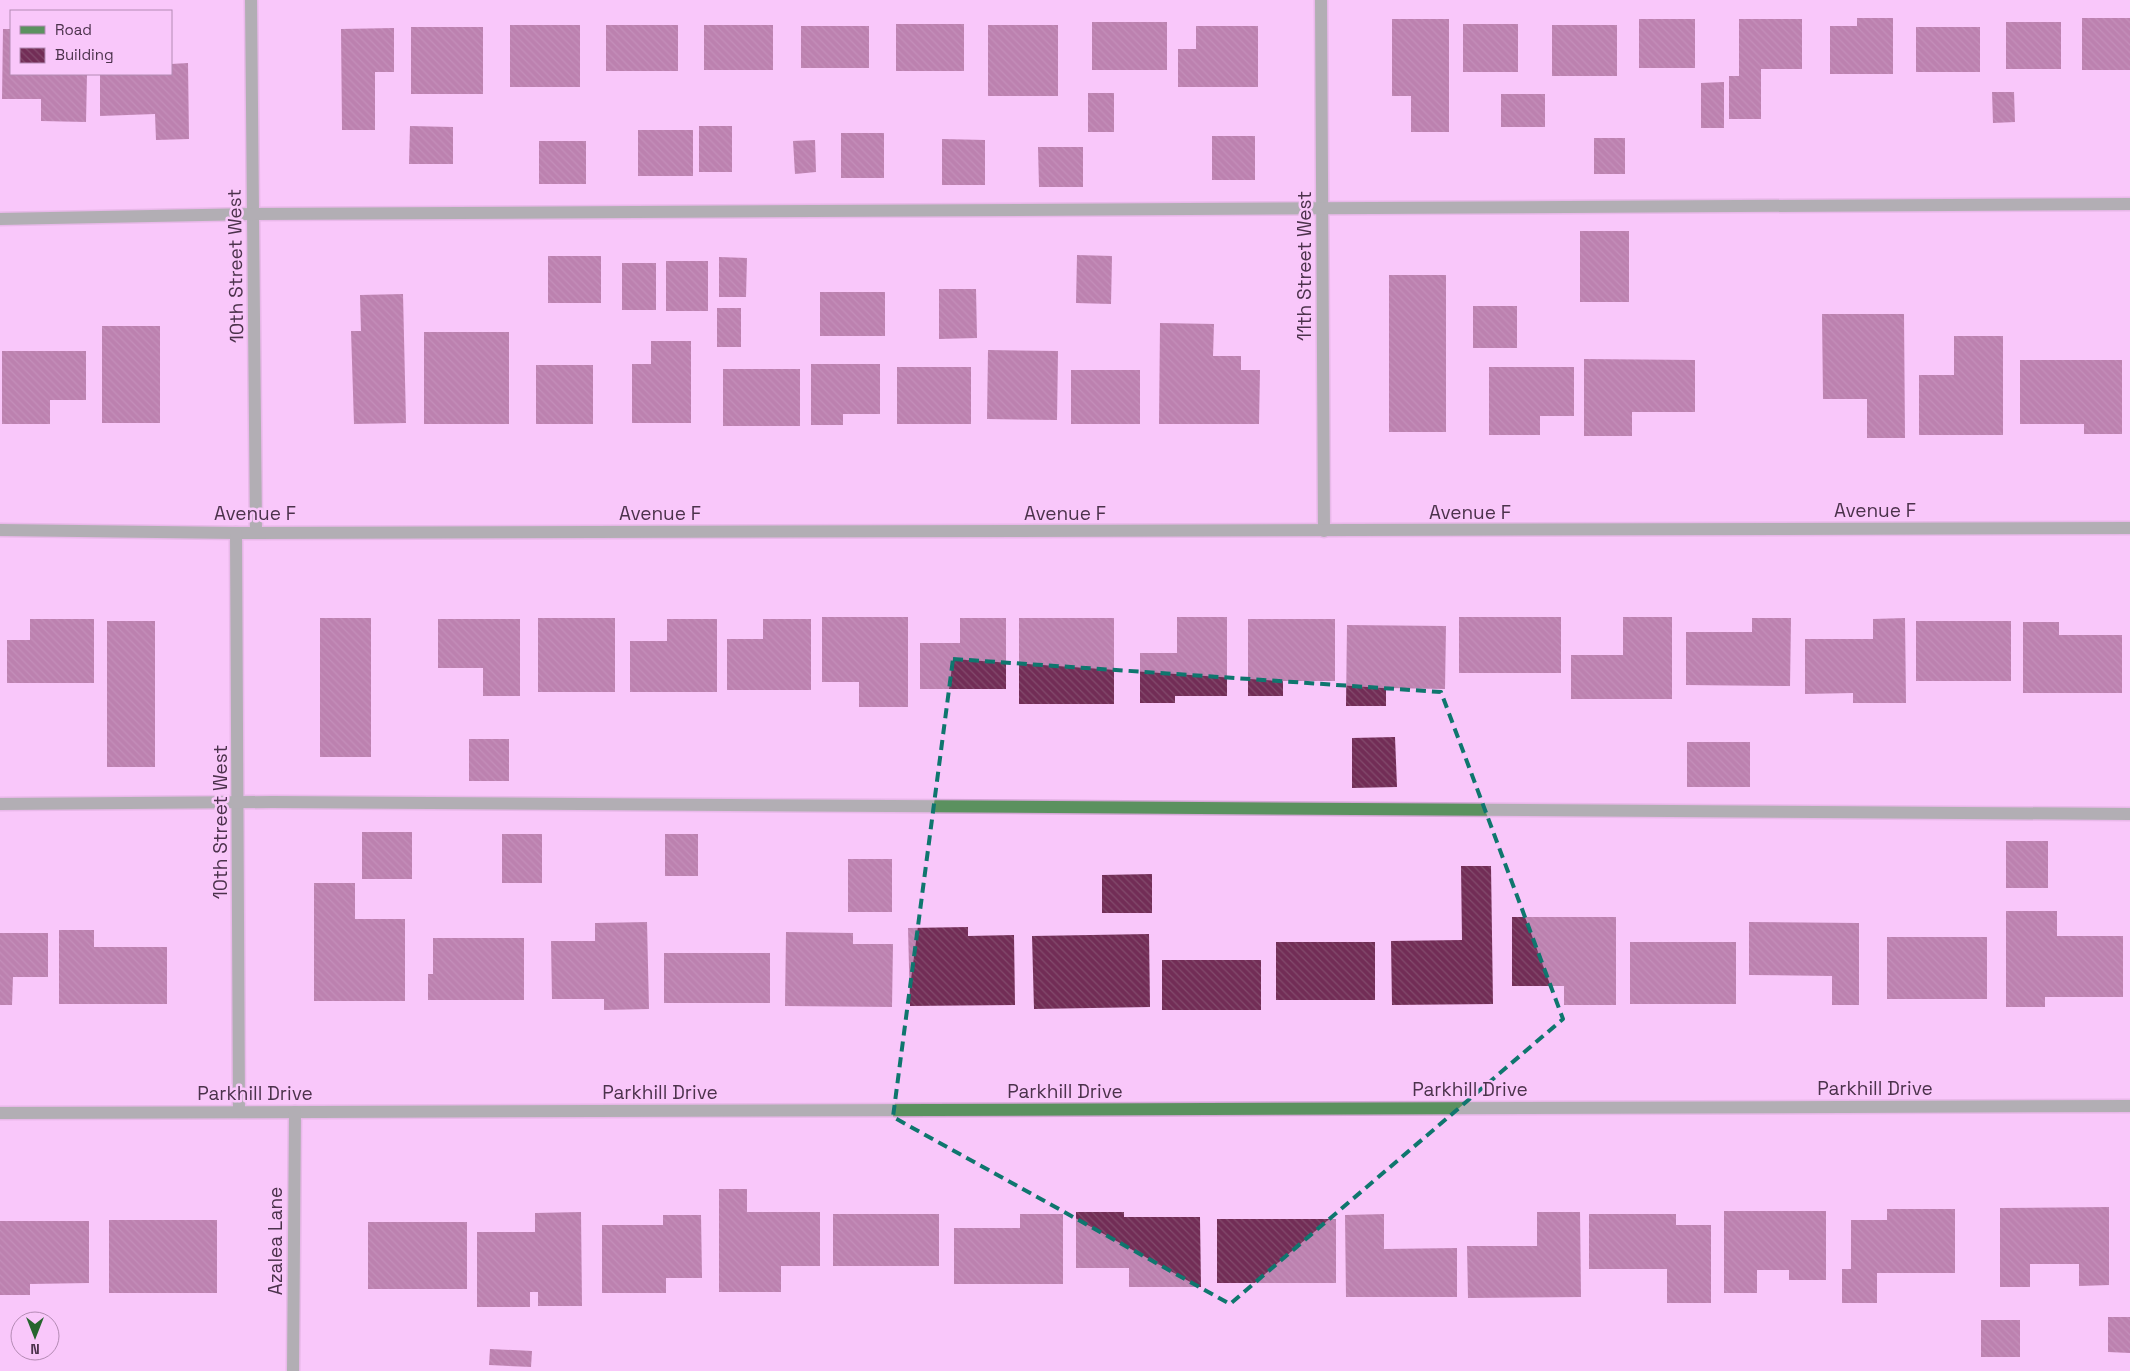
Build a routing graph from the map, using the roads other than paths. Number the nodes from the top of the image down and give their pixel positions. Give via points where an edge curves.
1 (251, 0) edge
2 (1321, 0) edge
3 (2130, 204) edge
4 (1322, 208) junction
5 (253, 214) junction
6 (0, 218) edge
7 (2130, 528) edge
8 (0, 530) edge
9 (256, 532) junction
10 (1324, 532) junction
11 (236, 533) junction
12 (239, 802) junction
13 (0, 804) edge
14 (2130, 814) edge
15 (2130, 1106) edge
16 (239, 1112) junction
17 (294, 1112) junction
18 (0, 1113) edge
19 (293, 1371) edge

1 - 5 street, 10th Street West
2 - 4 street, 11th Street West
3 - 4 street
4 - 5 street
4 - 10 street, 11th Street West
5 - 6 street
5 - 9 street, 10th Street West
7 - 10 street, Avenue F
8 - 11 street, Avenue F
9 - 10 street, Avenue F
9 - 11 street, Avenue F
11 - 12 street, 10th Street West
12 - 13 street
12 - 14 street
12 - 16 street, 10th Street West
15 - 17 street, Parkhill Drive
16 - 17 street, Parkhill Drive
16 - 18 street, Parkhill Drive
17 - 19 street, Azalea Lane

